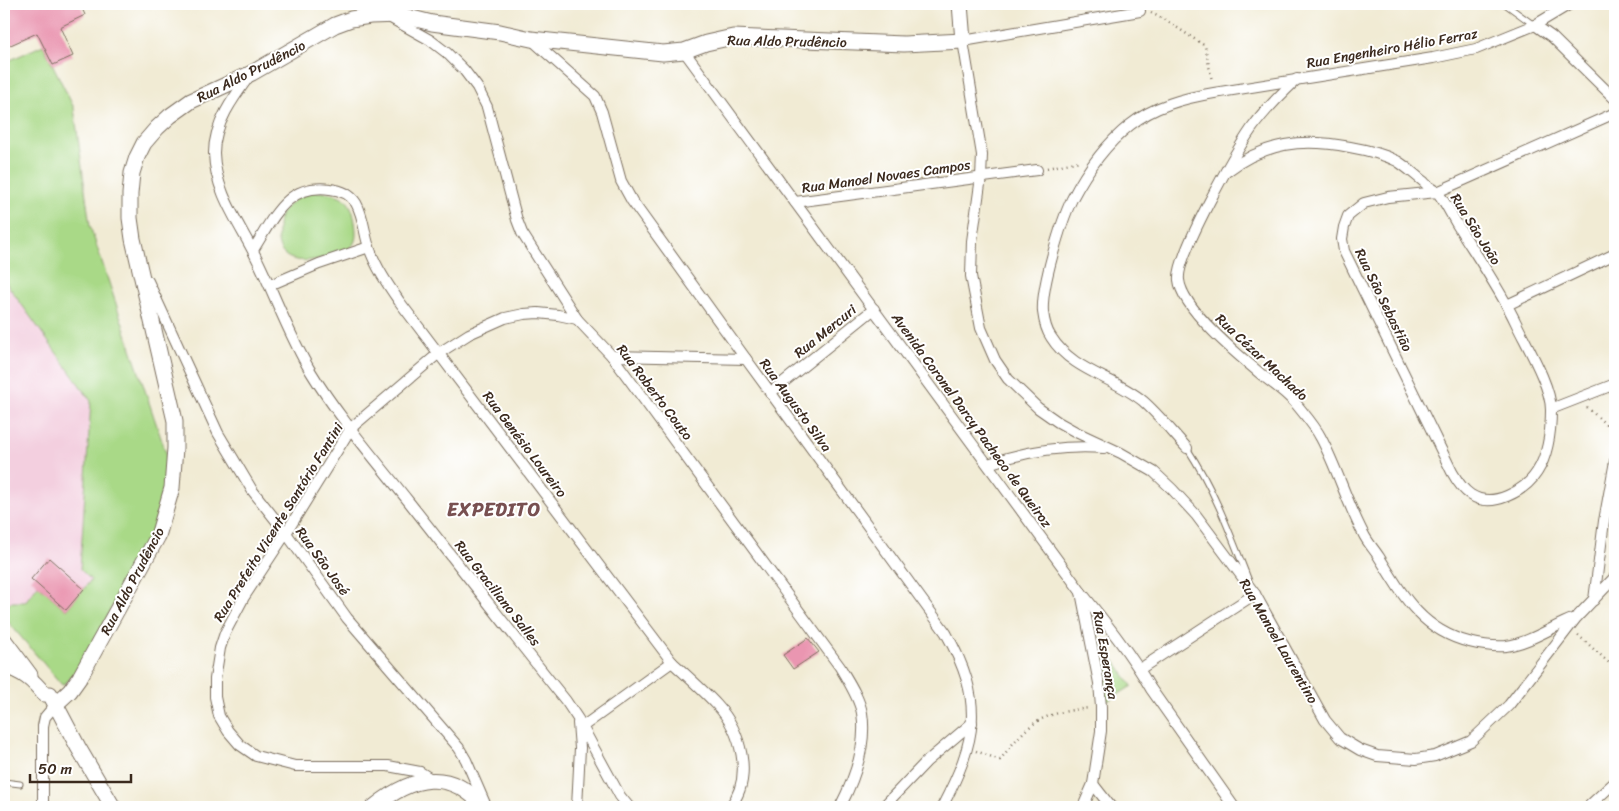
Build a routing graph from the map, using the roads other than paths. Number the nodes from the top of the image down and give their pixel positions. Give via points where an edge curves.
1 (960, 4) edge
2 (1504, 4) edge
3 (1570, 4) edge
4 (1140, 11) road end
5 (384, 14) junction
6 (1535, 26) junction
7 (531, 39) junction
8 (963, 41) junction
9 (684, 51) junction
10 (252, 73) junction
11 (1298, 78) junction
12 (1615, 99) edge
13 (1615, 113) edge
14 (1037, 170) road end
15 (1226, 172) junction
16 (981, 177) junction
17 (1436, 192) junction
18 (795, 202) junction
19 (369, 247) junction
20 (252, 250) junction
21 (1615, 254) edge
22 (138, 260) junction
23 (270, 285) junction
24 (1507, 305) junction
25 (874, 309) junction
26 (577, 319) junction
27 (439, 353) junction
28 (612, 356) junction
29 (746, 359) junction
30 (1615, 384) edge
31 (770, 393) junction
32 (1551, 409) junction
33 (351, 428) junction
34 (1187, 448) joint
35 (1121, 453) junction
36 (1615, 461) edge
37 (988, 464) junction
38 (286, 533) junction
39 (1615, 577) edge
40 (1081, 592) junction
41 (1255, 594) junction
42 (1594, 600) junction
43 (1576, 618) junction
44 (4, 640) edge
45 (672, 662) junction
46 (4, 666) edge
47 (1140, 670) junction
48 (50, 699) junction
49 (972, 722) junction
50 (580, 723) junction
51 (431, 779) junction
52 (4, 782) edge
53 (1615, 782) edge
54 (20, 784) dead end
55 (1093, 784) junction
56 (43, 807) edge
57 (113, 807) edge
58 (374, 807) edge
59 (485, 807) edge
60 (576, 807) edge
61 (629, 807) edge
62 (730, 807) edge
63 (840, 807) edge
64 (883, 807) edge
65 (942, 807) edge
66 (1083, 807) edge
67 (1111, 807) edge
68 (1234, 807) edge
69 (1588, 807) edge

1 - 8 street, Rua Manoel Laurentino
2 - 6 lane
3 - 6 street, Rua Engenheiro Hélio Ferraz
4 - 8 street
5 - 7 street, Rua Aldo Prudêncio
5 - 10 street, Rua Aldo Prudêncio via 351,19 335,26
5 - 26 street, Rua Roberto Couto via 447,53 477,87 487,107 522,233
6 - 11 street, Rua Engenheiro Hélio Ferraz via 1476,49
6 - 12 street via 1552,37
7 - 9 street, Rua Aldo Prudêncio via 655,52
7 - 29 street, Rua Augusto Silva via 595,96 626,192
8 - 9 street, Rua Aldo Prudêncio via 904,44 734,37
8 - 16 street, Rua Manoel Laurentino via 980,139
9 - 18 street, Avenida Coronel Darcy Pacheco de Queiroz
10 - 20 street, Rua Graciliano Salles via 230,101 214,151 219,183
10 - 22 street, Rua Aldo Prudêncio via 191,101 170,116 144,144 132,173 130,194 132,239
11 - 15 street, Rua Cézar Machado via 1253,127
11 - 34 street, Rua Engenheiro Hélio Ferraz via 1180,100 1146,114 1130,125 1099,158 1072,200 1062,224 1045,288 1043,312 1051,338 1076,364 1143,401
13 - 17 street, Rua São Sebastião
14 - 16 street, Rua Manoel Novaes Campos
15 - 17 street, Rua São João via 1262,151 1300,142 1319,142 1381,154 1398,162
15 - 43 street, Rua Cézar Machado via 1184,253 1178,277 1185,298 1206,324 1294,402 1307,418 1321,438 1363,534 1410,605 1439,631 1457,639 1491,646 1521,642
16 - 18 street, Rua Manoel Novaes Campos
16 - 35 street, Rua Manoel Laurentino via 973,225 971,276 981,328 995,360 1008,379 1038,408 1076,432
17 - 24 street, Rua São João
17 - 32 street, Rua São Sebastião via 1364,203 1348,216 1342,239 1354,275 1461,486 1470,495 1488,500 1510,494 1529,482 1544,458
18 - 25 street, Avenida Coronel Darcy Pacheco de Queiroz
19 - 20 street, Rua Genésio Loureiro via 360,213 350,196 339,190 317,188 294,194 285,201
19 - 23 street
19 - 27 street, Rua Genésio Loureiro via 390,288
20 - 23 street, Rua Graciliano Salles
21 - 24 street
22 - 38 street, Rua São José via 218,433 252,490
22 - 48 street, Rua Aldo Prudêncio via 174,421 172,488 158,536 80,677 70,691
23 - 33 street, Rua Graciliano Salles via 299,351
24 - 32 street, Rua São João via 1547,389
25 - 31 street, Rua Mercuri
25 - 37 street, Avenida Coronel Darcy Pacheco de Queiroz
26 - 27 street, Rua Prefeito Vicente Santório Fantini via 538,313 504,318 469,334
26 - 28 street, Rua Roberto Couto
27 - 33 street, Rua Prefeito Vicente Santório Fantini
27 - 45 street, Rua Genésio Loureiro
28 - 29 street
28 - 63 street, Rua Roberto Couto via 849,683 862,712 862,724 852,785
29 - 31 street, Rua Augusto Silva
30 - 32 street
31 - 49 street, Rua Augusto Silva via 946,633 967,678
33 - 38 street, Rua Prefeito Vicente Santório Fantini
33 - 50 street, Rua Graciliano Salles
34 - 41 lane via 1225,518
35 - 37 street via 1099,448 1060,448 1032,451
35 - 41 street, Rua Manoel Laurentino via 1154,472 1172,489 1196,515
36 - 42 street
37 - 40 street, Avenida Coronel Darcy Pacheco de Queiroz
38 - 51 street, Rua Prefeito Vicente Santório Fantini via 232,618 220,648 215,671 219,716 240,745 256,756 282,764 388,766 420,772
38 - 59 street, Rua São José via 348,618 459,748
39 - 42 street, Rua Manoel Laurentino
40 - 47 street, Avenida Coronel Darcy Pacheco de Queiroz
40 - 55 street, Rua Esperança via 1101,707
41 - 43 street, Rua Manoel Laurentino via 1313,699 1340,738 1360,750 1397,759 1435,756 1471,741 1509,705
41 - 47 street
42 - 43 street, Rua Manoel Laurentino
44 - 48 street
45 - 50 street
45 - 62 street, Rua Genésio Loureiro via 717,705 728,719 736,738 744,769 739,792
46 - 48 street via 24,674
47 - 68 street, Avenida Coronel Darcy Pacheco de Queiroz
48 - 56 street via 43,726
48 - 57 street
49 - 64 street via 926,762
49 - 65 street, Rua Augusto Silva via 964,760
50 - 60 street
50 - 61 street
51 - 58 street via 393,792
51 - 59 street via 469,792
52 - 54 lane
53 - 69 street
55 - 66 street, Rua Esperança
55 - 67 street

